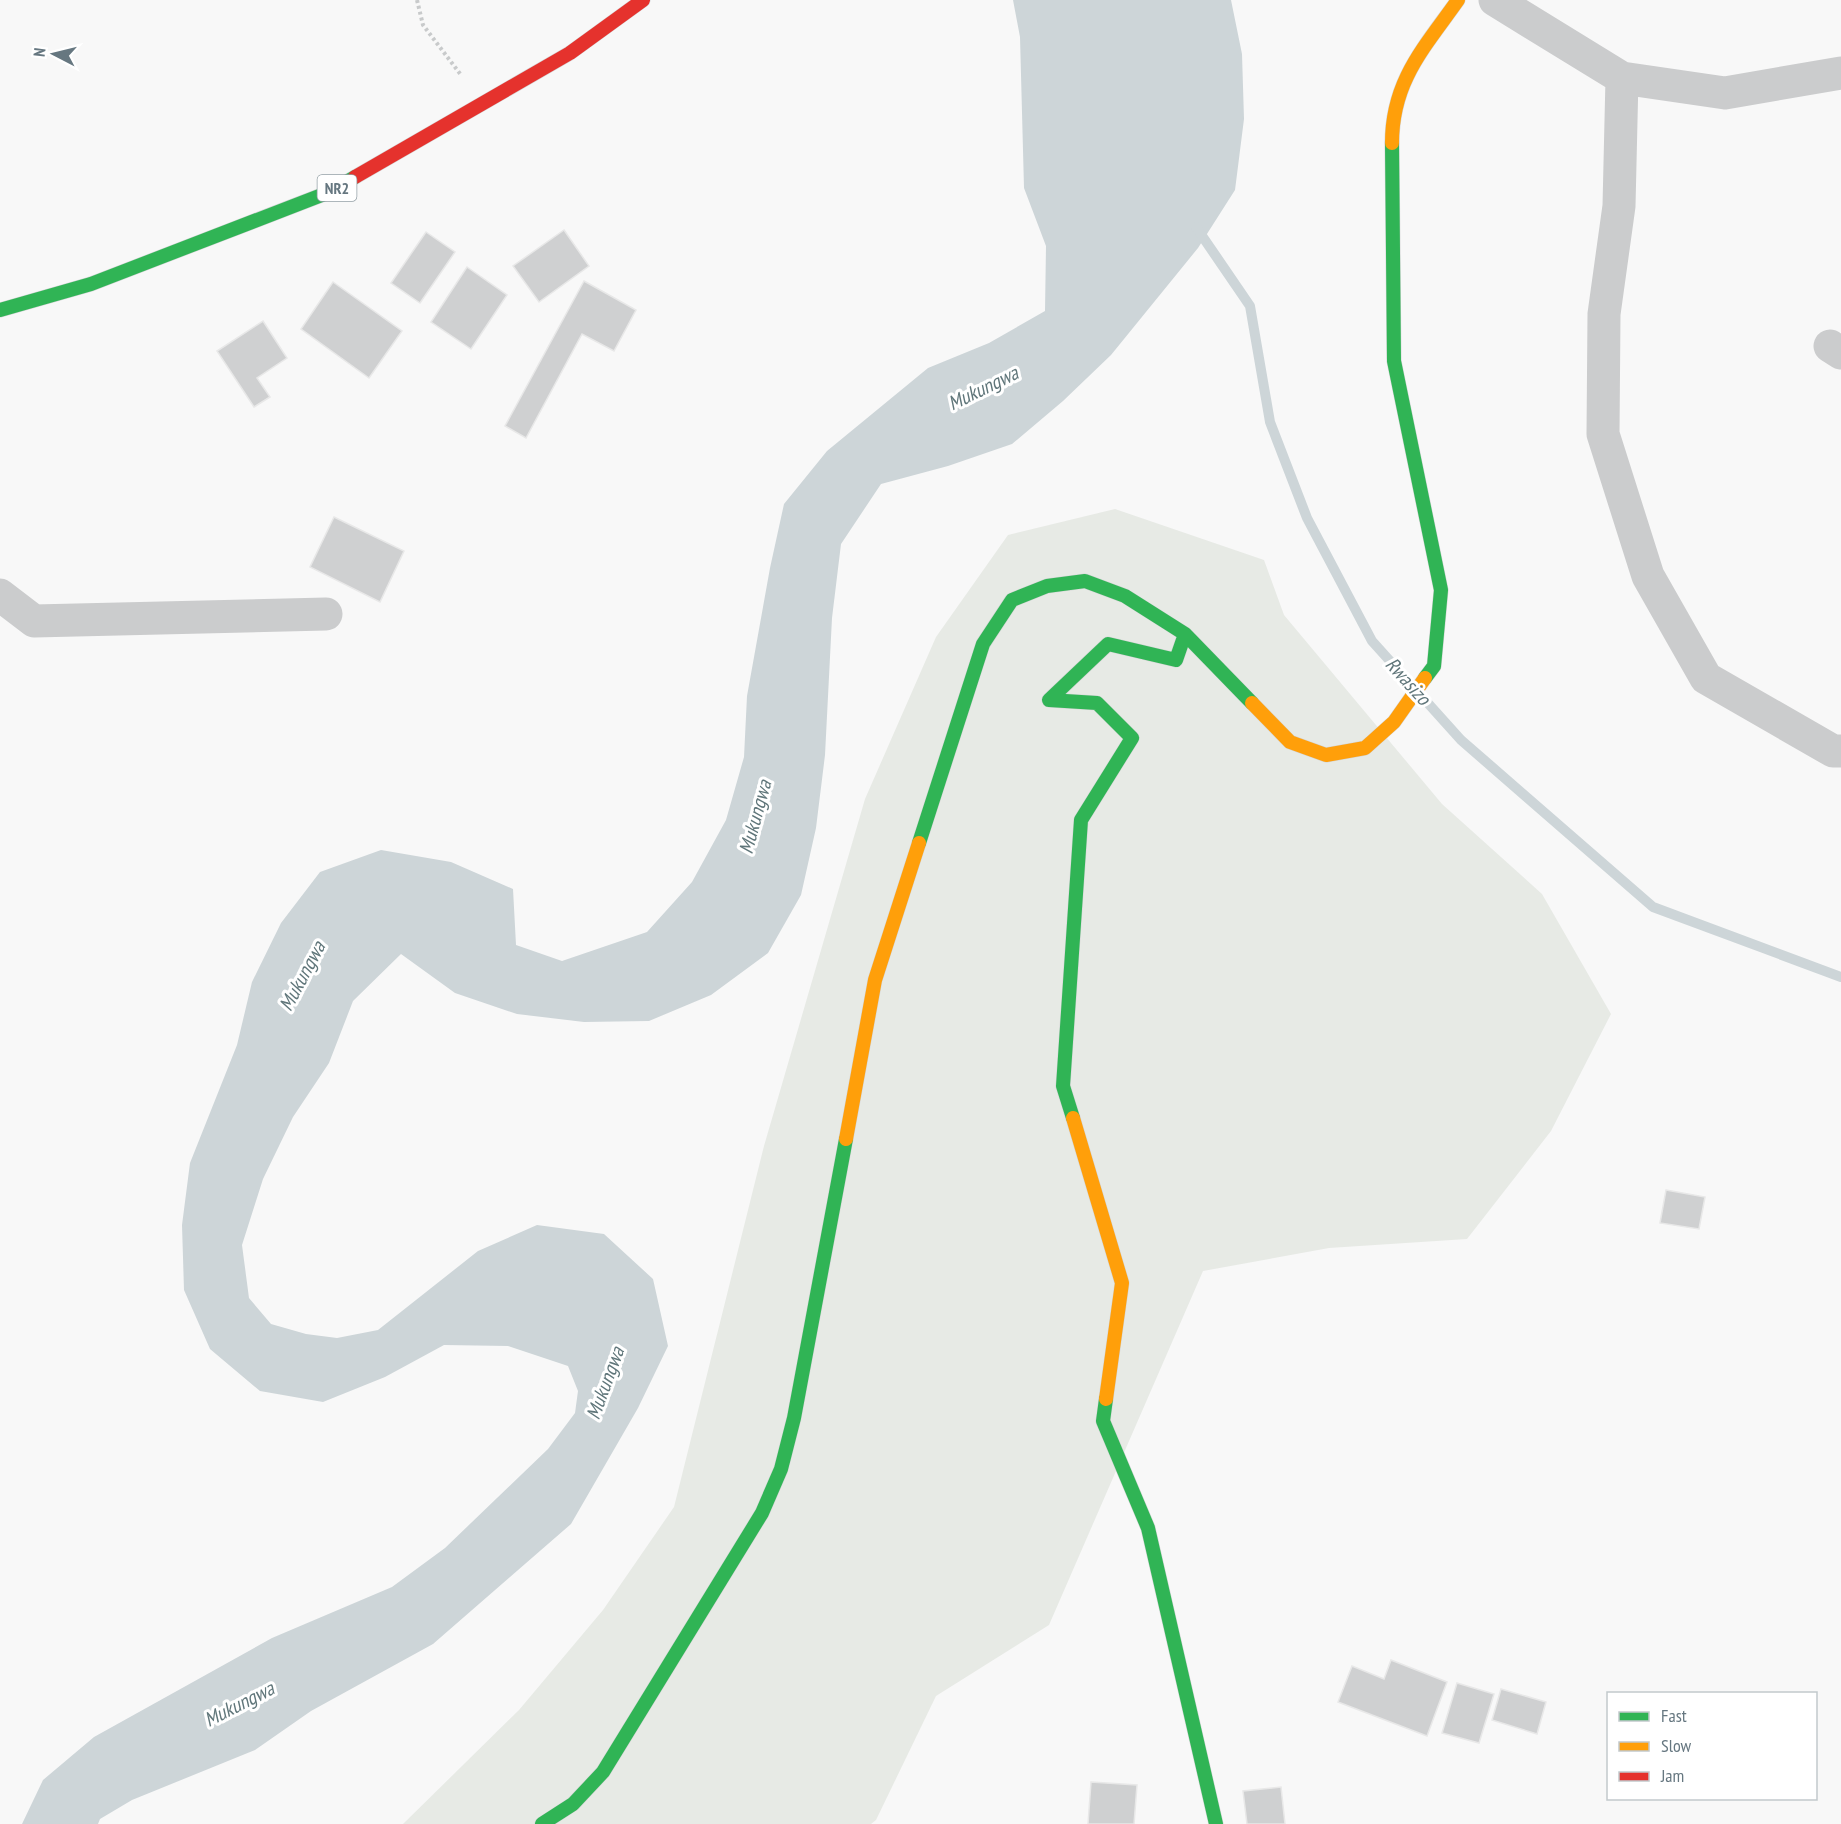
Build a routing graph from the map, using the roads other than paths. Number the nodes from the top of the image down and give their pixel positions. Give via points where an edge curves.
1 (643, 0) edge
2 (1458, 0) edge
3 (1495, 0) edge
4 (1841, 73) edge
5 (1622, 78) junction
6 (0, 310) edge
7 (0, 595) edge
8 (326, 614) dead end
9 (1185, 634) junction
10 (1841, 751) edge
11 (542, 1824) edge
12 (1216, 1824) edge

1 - 6 main road, NR2 via 570,53 327,193 91,284
2 - 9 main road via 1400,87 1392,116 1394,361 1441,590 1434,666 1394,722 1365,748 1326,754 1290,742
3 - 5 street
4 - 5 street via 1725,93
5 - 10 street via 1619,206 1604,314 1603,434 1645,565 1706,678
7 - 8 street via 34,621
9 - 11 main road via 1125,596 1085,581 1047,586 1012,600 983,644 875,980 782,1469 762,1513 603,1772 573,1804
9 - 12 main road via 1176,660 1108,644 1049,700 1097,703 1132,738 1082,820 1063,1086 1122,1283 1103,1421 1148,1528

